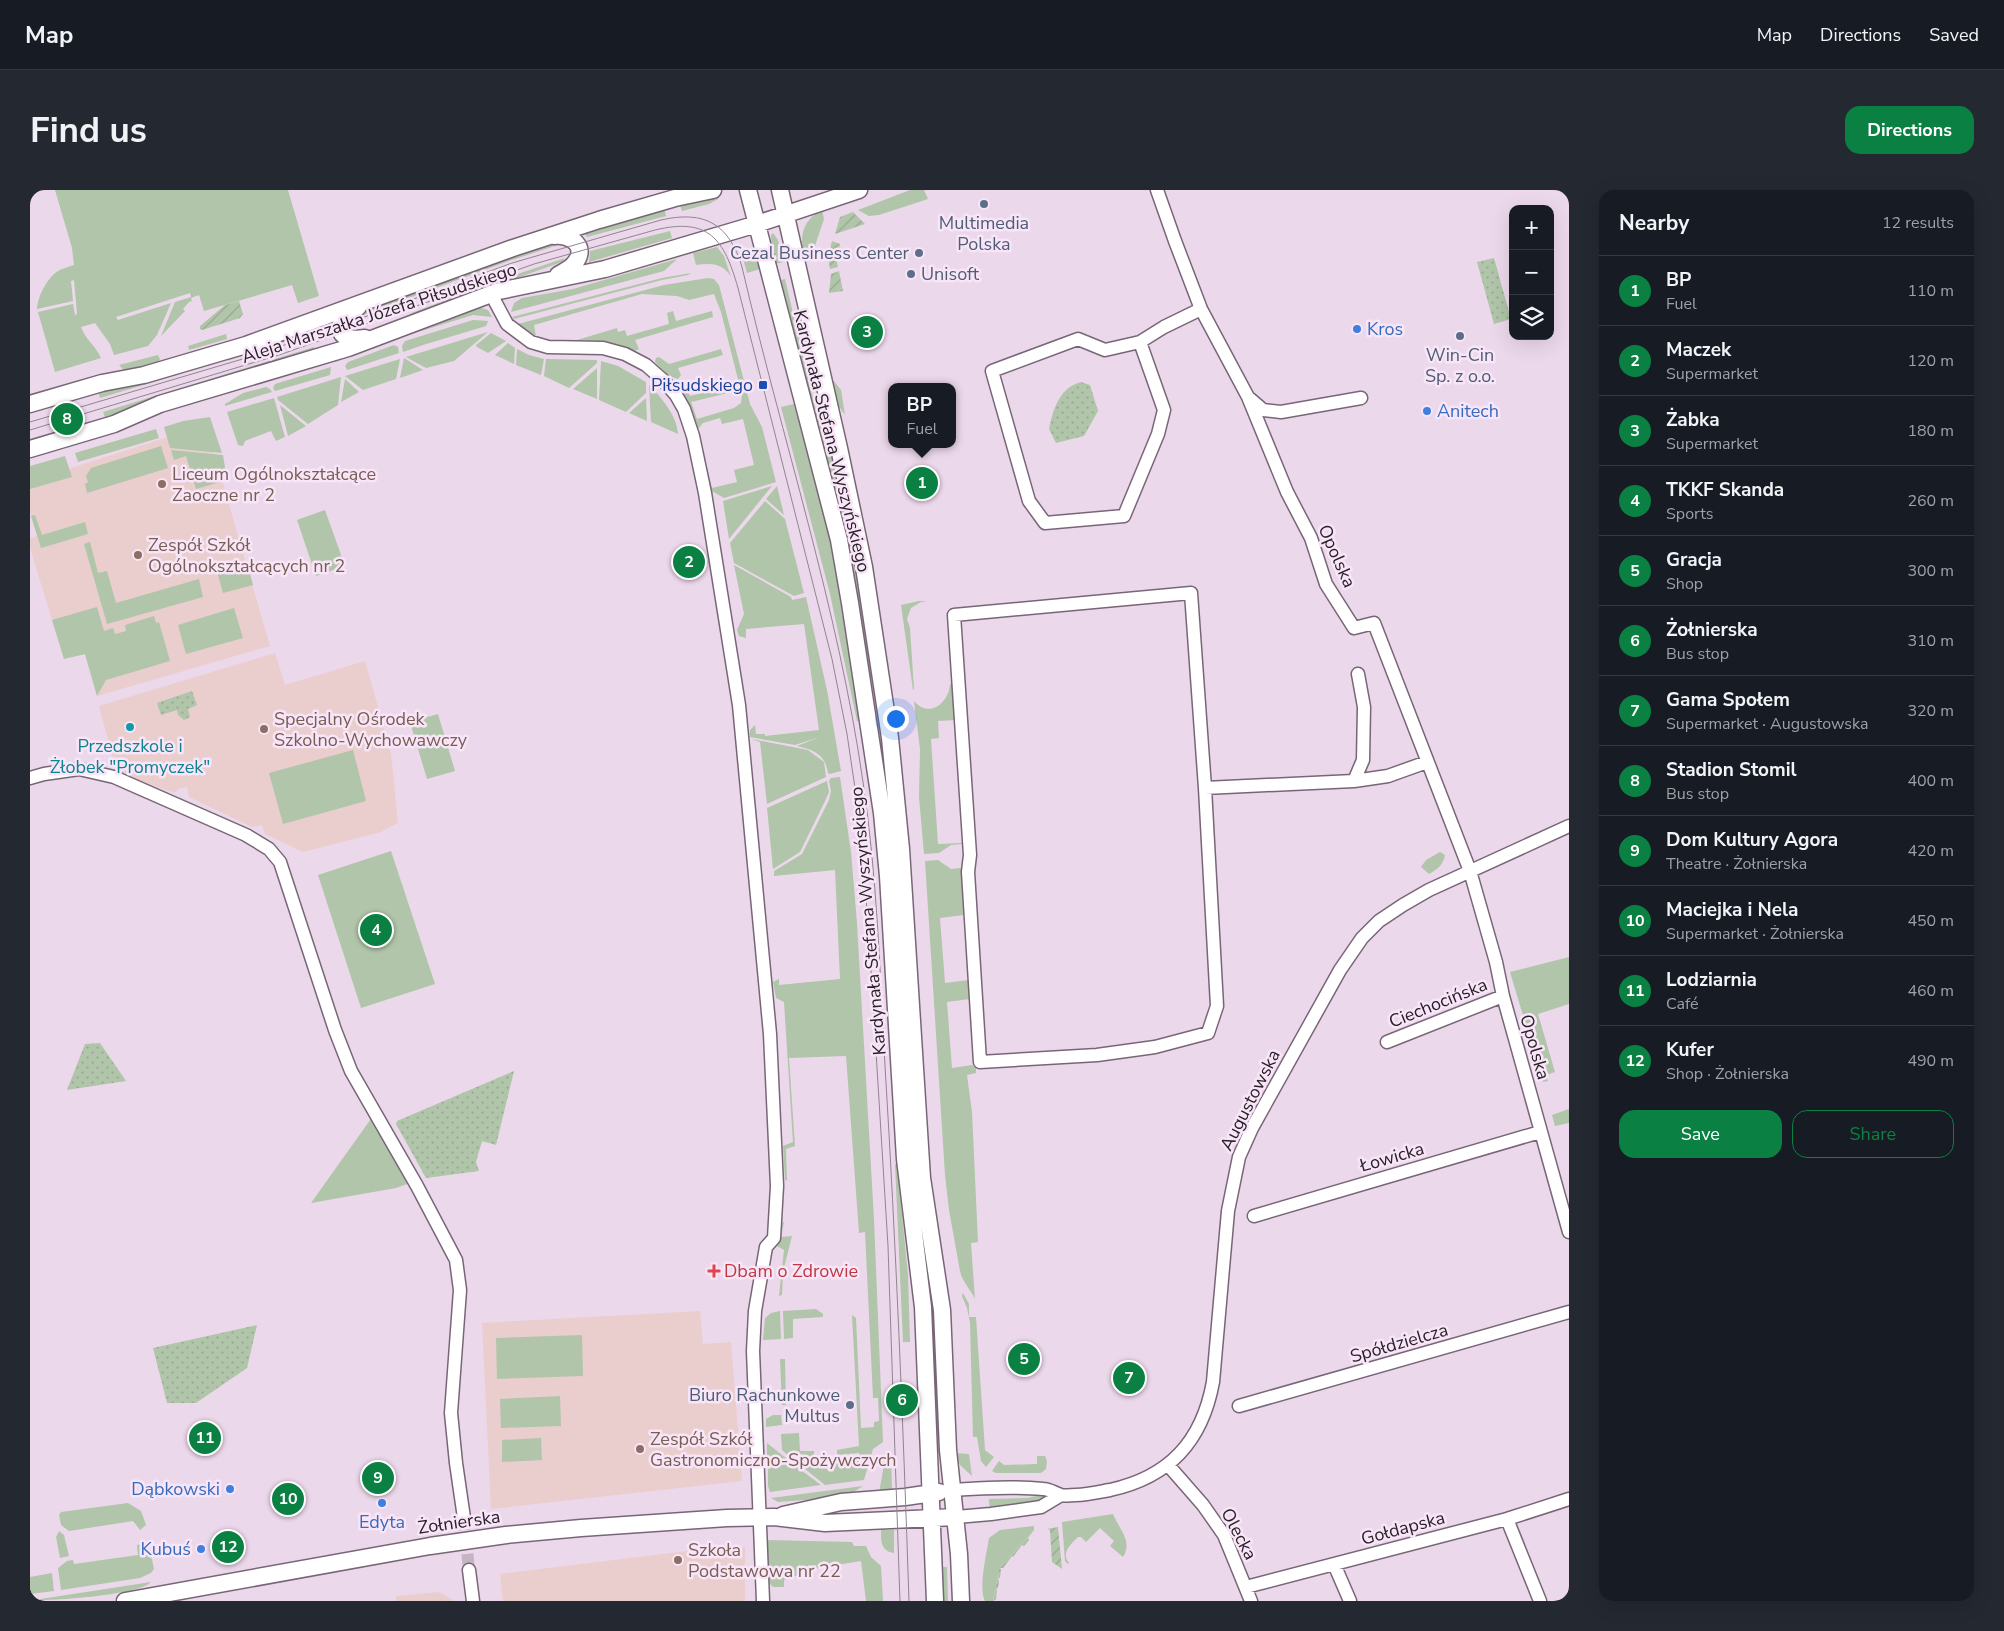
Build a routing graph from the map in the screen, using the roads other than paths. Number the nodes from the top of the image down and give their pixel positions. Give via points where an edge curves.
1 (713, 190) edge
2 (748, 190) edge
3 (780, 190) edge
4 (859, 190) edge
5 (1157, 190) edge
6 (786, 214) junction
7 (757, 224) junction
8 (546, 238) junction
9 (549, 280) junction
10 (491, 294) junction
11 (376, 298) junction
12 (1201, 309) junction
13 (375, 336) junction
14 (1140, 342) junction
15 (1248, 397) junction
16 (1361, 398) dead end
17 (30, 404) edge
18 (30, 449) edge
19 (1358, 674) dead end
20 (1427, 762) junction
21 (30, 778) edge
22 (1354, 781) junction
23 (1205, 788) junction
24 (1569, 826) edge
25 (1470, 871) junction
26 (1503, 996) junction
27 (1387, 1042) dead end
28 (1540, 1132) junction
29 (1254, 1216) dead end
30 (1569, 1232) edge
31 (1569, 1312) edge
32 (1238, 1406) dead end
33 (1168, 1465) junction
34 (952, 1490) junction
35 (930, 1493) junction
36 (1061, 1495) junction
37 (1569, 1499) edge
38 (766, 1517) junction
39 (464, 1518) tunnel mouth
40 (931, 1518) junction
41 (956, 1518) junction
42 (1507, 1519) junction
43 (1334, 1564) junction
44 (469, 1570) tunnel mouth
45 (1246, 1588) junction
46 (125, 1601) edge
47 (473, 1601) edge
48 (762, 1601) edge
49 (935, 1601) edge
50 (961, 1601) edge
51 (1251, 1601) edge
52 (1350, 1601) edge
53 (1540, 1601) edge

1 - 8 main road, Aleja Marszałka Józefa Piłsudskiego via 675,198
2 - 7 main road, Kardynała Stefana Wyszyńskiego
3 - 6 main road, Kardynała Stefana Wyszyńskiego
4 - 6 main road, Aleja Marszałka Józefa Piłsudskiego
5 - 12 street, Opolska
6 - 7 main road, Aleja Marszałka Józefa Piłsudskiego
6 - 34 main road, Kardynała Stefana Wyszyńskiego via 864,566 890,738 901,848 922,1178 942,1310
7 - 9 main road, Aleja Marszałka Józefa Piłsudskiego via 605,268
7 - 35 main road, Kardynała Stefana Wyszyńskiego via 839,540 882,813 905,1159 923,1306
8 - 9 main road via 567,236 579,251 576,263
8 - 11 main road, Aleja Marszałka Józefa Piłsudskiego
9 - 10 main road, Aleja Marszałka Józefa Piłsudskiego
10 - 13 main road, Aleja Marszałka Józefa Piłsudskiego
10 - 38 street via 507,324 531,342 548,347 603,348 625,354 646,365 676,395 693,436 739,705 770,1034 777,1186 774,1238 766,1247 755,1311 753,1351
11 - 13 main road via 352,311 340,326 342,334 350,339
11 - 17 main road, Aleja Marszałka Józefa Piłsudskiego via 238,348 144,376 102,383
12 - 14 street
12 - 15 street, Opolska
13 - 18 main road, Aleja Marszałka Józefa Piłsudskiego via 348,348 160,404 114,424
14 - 14 street via 1105,350 1078,339 992,371 1029,501 1045,523 1124,516 1158,434 1164,410
15 - 16 street, Opolska via 1263,410 1281,412
15 - 20 street, Opolska via 1287,492 1311,538 1326,584 1354,628 1374,624
19 - 22 street via 1364,707 1363,760
20 - 22 street via 1388,776
20 - 25 street
21 - 39 street via 79,770 114,777 246,835 269,849 280,862 351,1070 456,1260 460,1290 451,1413
22 - 23 street
23 - 23 street via 1217,1006 1208,1033 1155,1048 980,1062 954,615 1191,592
24 - 25 street, Augustowska
25 - 26 street, Opolska
25 - 33 street, Augustowska via 1403,905 1379,921 1362,938 1340,970 1252,1128 1238,1157 1232,1184 1210,1400 1194,1436
26 - 27 street, Ciechocińska
26 - 28 street, Opolska
28 - 29 street, Łowicka
28 - 30 street, Opolska
31 - 32 street, Spółdzielcza
33 - 36 street, Augustowska via 1121,1488 1078,1496
33 - 45 street, Olecka via 1224,1535
34 - 35 main road, Żołnierska
34 - 36 street, Augustowska via 1043,1488
34 - 41 main road, Kardynała Stefana Wyszyńskiego
35 - 38 main road, Żołnierska via 842,1502
35 - 40 main road, Kardynała Stefana Wyszyńskiego
36 - 41 street, Augustowska via 1041,1507
37 - 42 street, Gołdapska
38 - 40 main road, Żołnierska via 825,1523
38 - 46 main road, Żołnierska via 506,1535
38 - 48 street
40 - 41 main road, Żołnierska
40 - 49 main road, Kardynała Stefana Wyszyńskiego
41 - 50 main road, Kardynała Stefana Wyszyńskiego
42 - 43 street, Gołdapska
42 - 53 street
43 - 45 street, Gołdapska
43 - 52 street
44 - 47 street
45 - 51 street, Olecka

